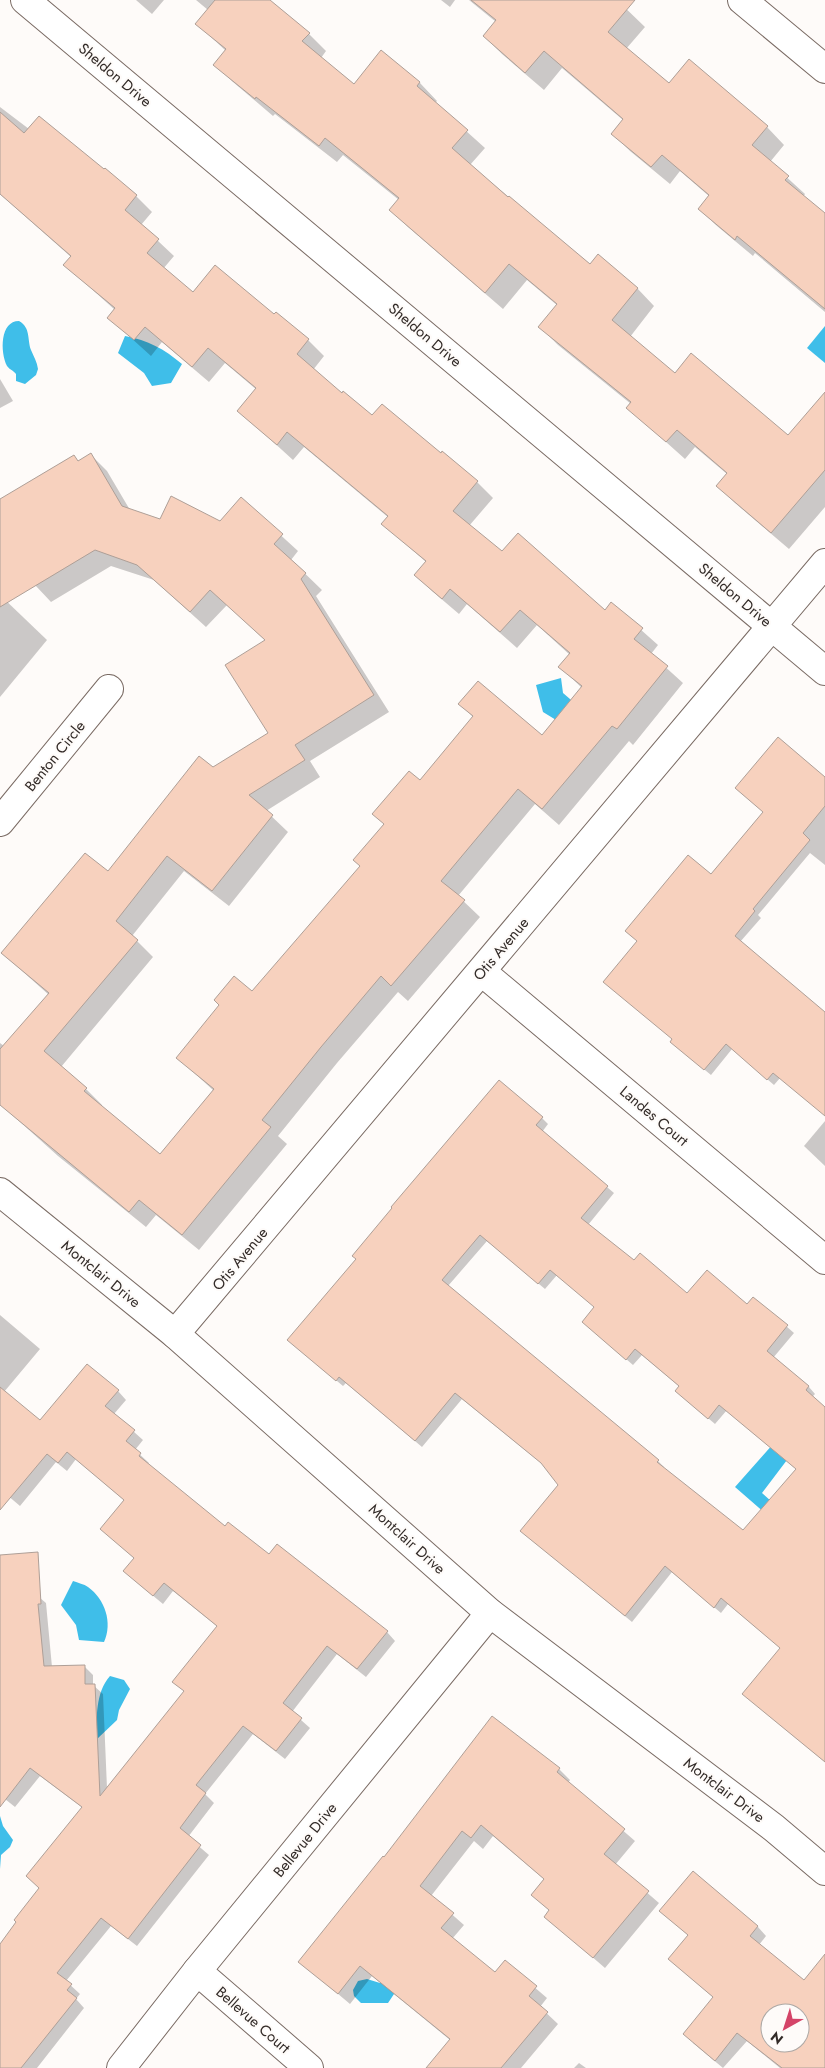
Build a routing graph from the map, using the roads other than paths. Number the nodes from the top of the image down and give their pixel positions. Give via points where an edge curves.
1 (25, 0) edge
2 (742, 0) edge
3 (825, 69) edge
4 (825, 563) edge
5 (772, 626) junction
6 (825, 671) edge
7 (109, 689) dead end
8 (0, 822) edge
9 (482, 972) junction
10 (0, 1192) edge
11 (825, 1260) edge
12 (176, 1334) junction
13 (490, 1613) junction
14 (825, 1871) edge
15 (197, 1971) junction
16 (121, 2068) edge
17 (309, 2068) edge

1 - 5 street, Sheldon Drive
2 - 3 street
4 - 5 street, Otis Avenue
5 - 6 street, Sheldon Drive
5 - 9 street, Otis Avenue
7 - 8 street, Benton Circle
9 - 11 street, Landes Court
9 - 12 street, Otis Avenue
10 - 12 street, Montclair Drive
12 - 13 street, Montclair Drive
13 - 14 street, Montclair Drive via 774,1828
13 - 15 street, Bellevue Drive
15 - 16 street, Bellevue Drive
15 - 17 street, Bellevue Court

